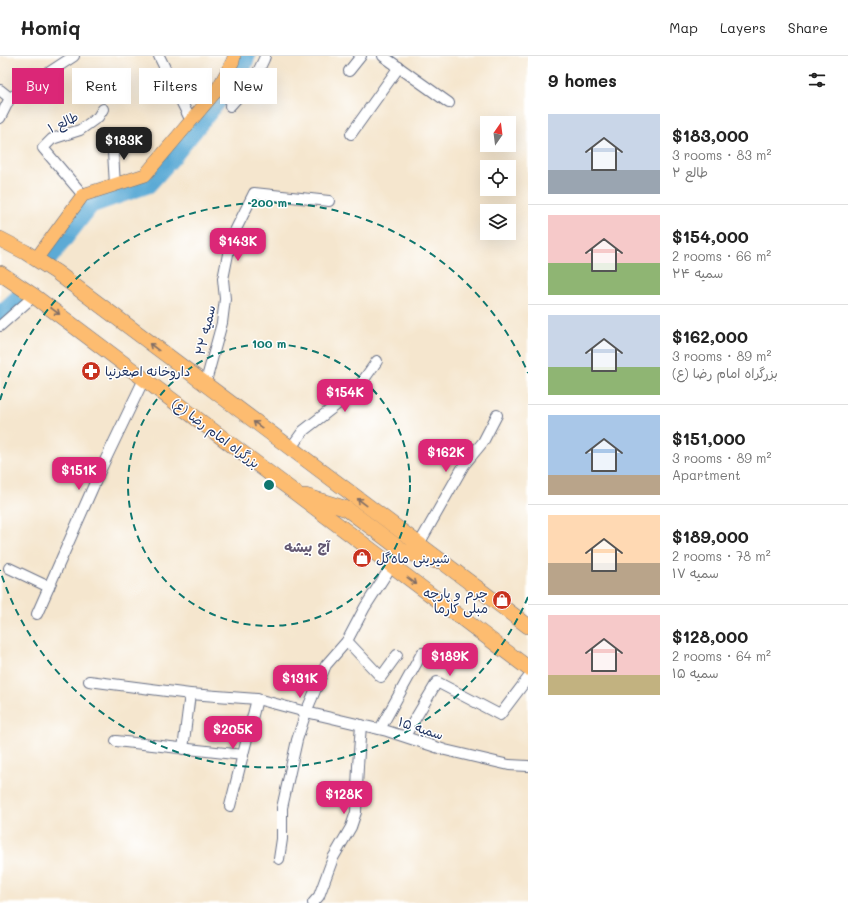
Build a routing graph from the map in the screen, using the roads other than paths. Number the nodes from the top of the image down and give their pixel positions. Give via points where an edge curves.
1 (74, 56) edge
2 (159, 56) edge
3 (234, 56) edge
4 (265, 56) edge
5 (361, 56) edge
6 (383, 56) edge
7 (399, 67) junction
8 (349, 71) dead end
9 (0, 90) edge
10 (10, 98) junction
11 (450, 103) dead end
12 (230, 106) dead end
13 (103, 109) dead end
14 (0, 118) edge
15 (191, 121) junction
16 (351, 134) dead end
17 (112, 136) dead end
18 (115, 185) junction
19 (83, 195) junction
20 (329, 201) dead end
21 (0, 239) edge
22 (36, 259) junction
23 (0, 273) edge
24 (34, 296) junction
25 (0, 326) edge
26 (377, 361) dead end
27 (144, 379) junction
28 (205, 386) junction
29 (497, 415) dead end
30 (290, 449) junction
31 (297, 494) junction
32 (378, 523) junction
33 (361, 542) junction
34 (419, 544) junction
35 (444, 563) junction
36 (392, 565) junction
37 (9, 568) dead end
38 (49, 586) junction
39 (38, 614) dead end
40 (528, 626) edge
41 (347, 641) junction
42 (422, 653) dead end
43 (397, 655) dead end
44 (528, 668) edge
45 (528, 678) edge
46 (89, 681) dead end
47 (190, 694) junction
48 (257, 699) junction
49 (306, 712) junction
50 (362, 725) junction
51 (380, 729) junction
52 (405, 736) junction
53 (116, 742) dead end
54 (183, 749) junction
55 (243, 755) junction
56 (528, 766) edge
57 (230, 806) dead end
58 (279, 859) dead end
59 (313, 903) edge

1 - 10 street
2 - 15 street
3 - 15 main road via 217,90
4 - 12 street via 254,78
5 - 8 street
6 - 7 street
7 - 11 street
7 - 16 street
9 - 10 street
10 - 14 street
13 - 19 street, طالع ۱ via 80,130 52,139 43,148
15 - 18 main road via 145,175
17 - 18 street
18 - 19 main road
19 - 22 main road
20 - 28 street, سمیه ۲۲ via 254,193 231,239 223,279 226,299 222,323
21 - 22 highway
28 -> 22 highway
23 - 24 highway, بزرگراه امام رضا (ع)
24 - 25 street
24 -> 27 highway, بزرگراه امام رضا (ع)
26 - 30 street via 357,389 302,432
27 - 31 highway, بزرگراه امام رضا (ع)
27 - 38 street
30 -> 28 highway
29 - 34 street via 483,442 464,465
32 -> 30 highway
31 - 32 highway via 345,508
31 - 33 highway, بزرگراه امام رضا (ع)
32 - 33 highway
32 - 34 highway
32 - 35 highway via 405,552
33 - 36 highway, بزرگراه امام رضا (ع)
34 - 35 highway
35 - 40 highway
36 - 41 street
36 -> 44 highway, بزرگراه امام رضا (ع)
37 - 38 street
38 - 39 street
41 - 43 street via 381,677
41 - 49 street via 326,665
42 - 51 street
45 - 52 street via 500,715 436,682
46 - 47 street, سمیه ۱۵
47 - 48 street, سمیه ۱۵
47 - 54 street
48 - 49 street, سمیه ۱۵
48 - 55 street
49 - 50 street, سمیه ۱۵
49 - 58 street via 282,808
50 - 51 street, سمیه ۱۵
50 - 59 street via 356,812 319,896
51 - 52 street, سمیه ۱۵
52 - 56 street, سمیه ۱۵ via 445,750 502,764
53 - 54 street
54 - 55 street
55 - 57 street

